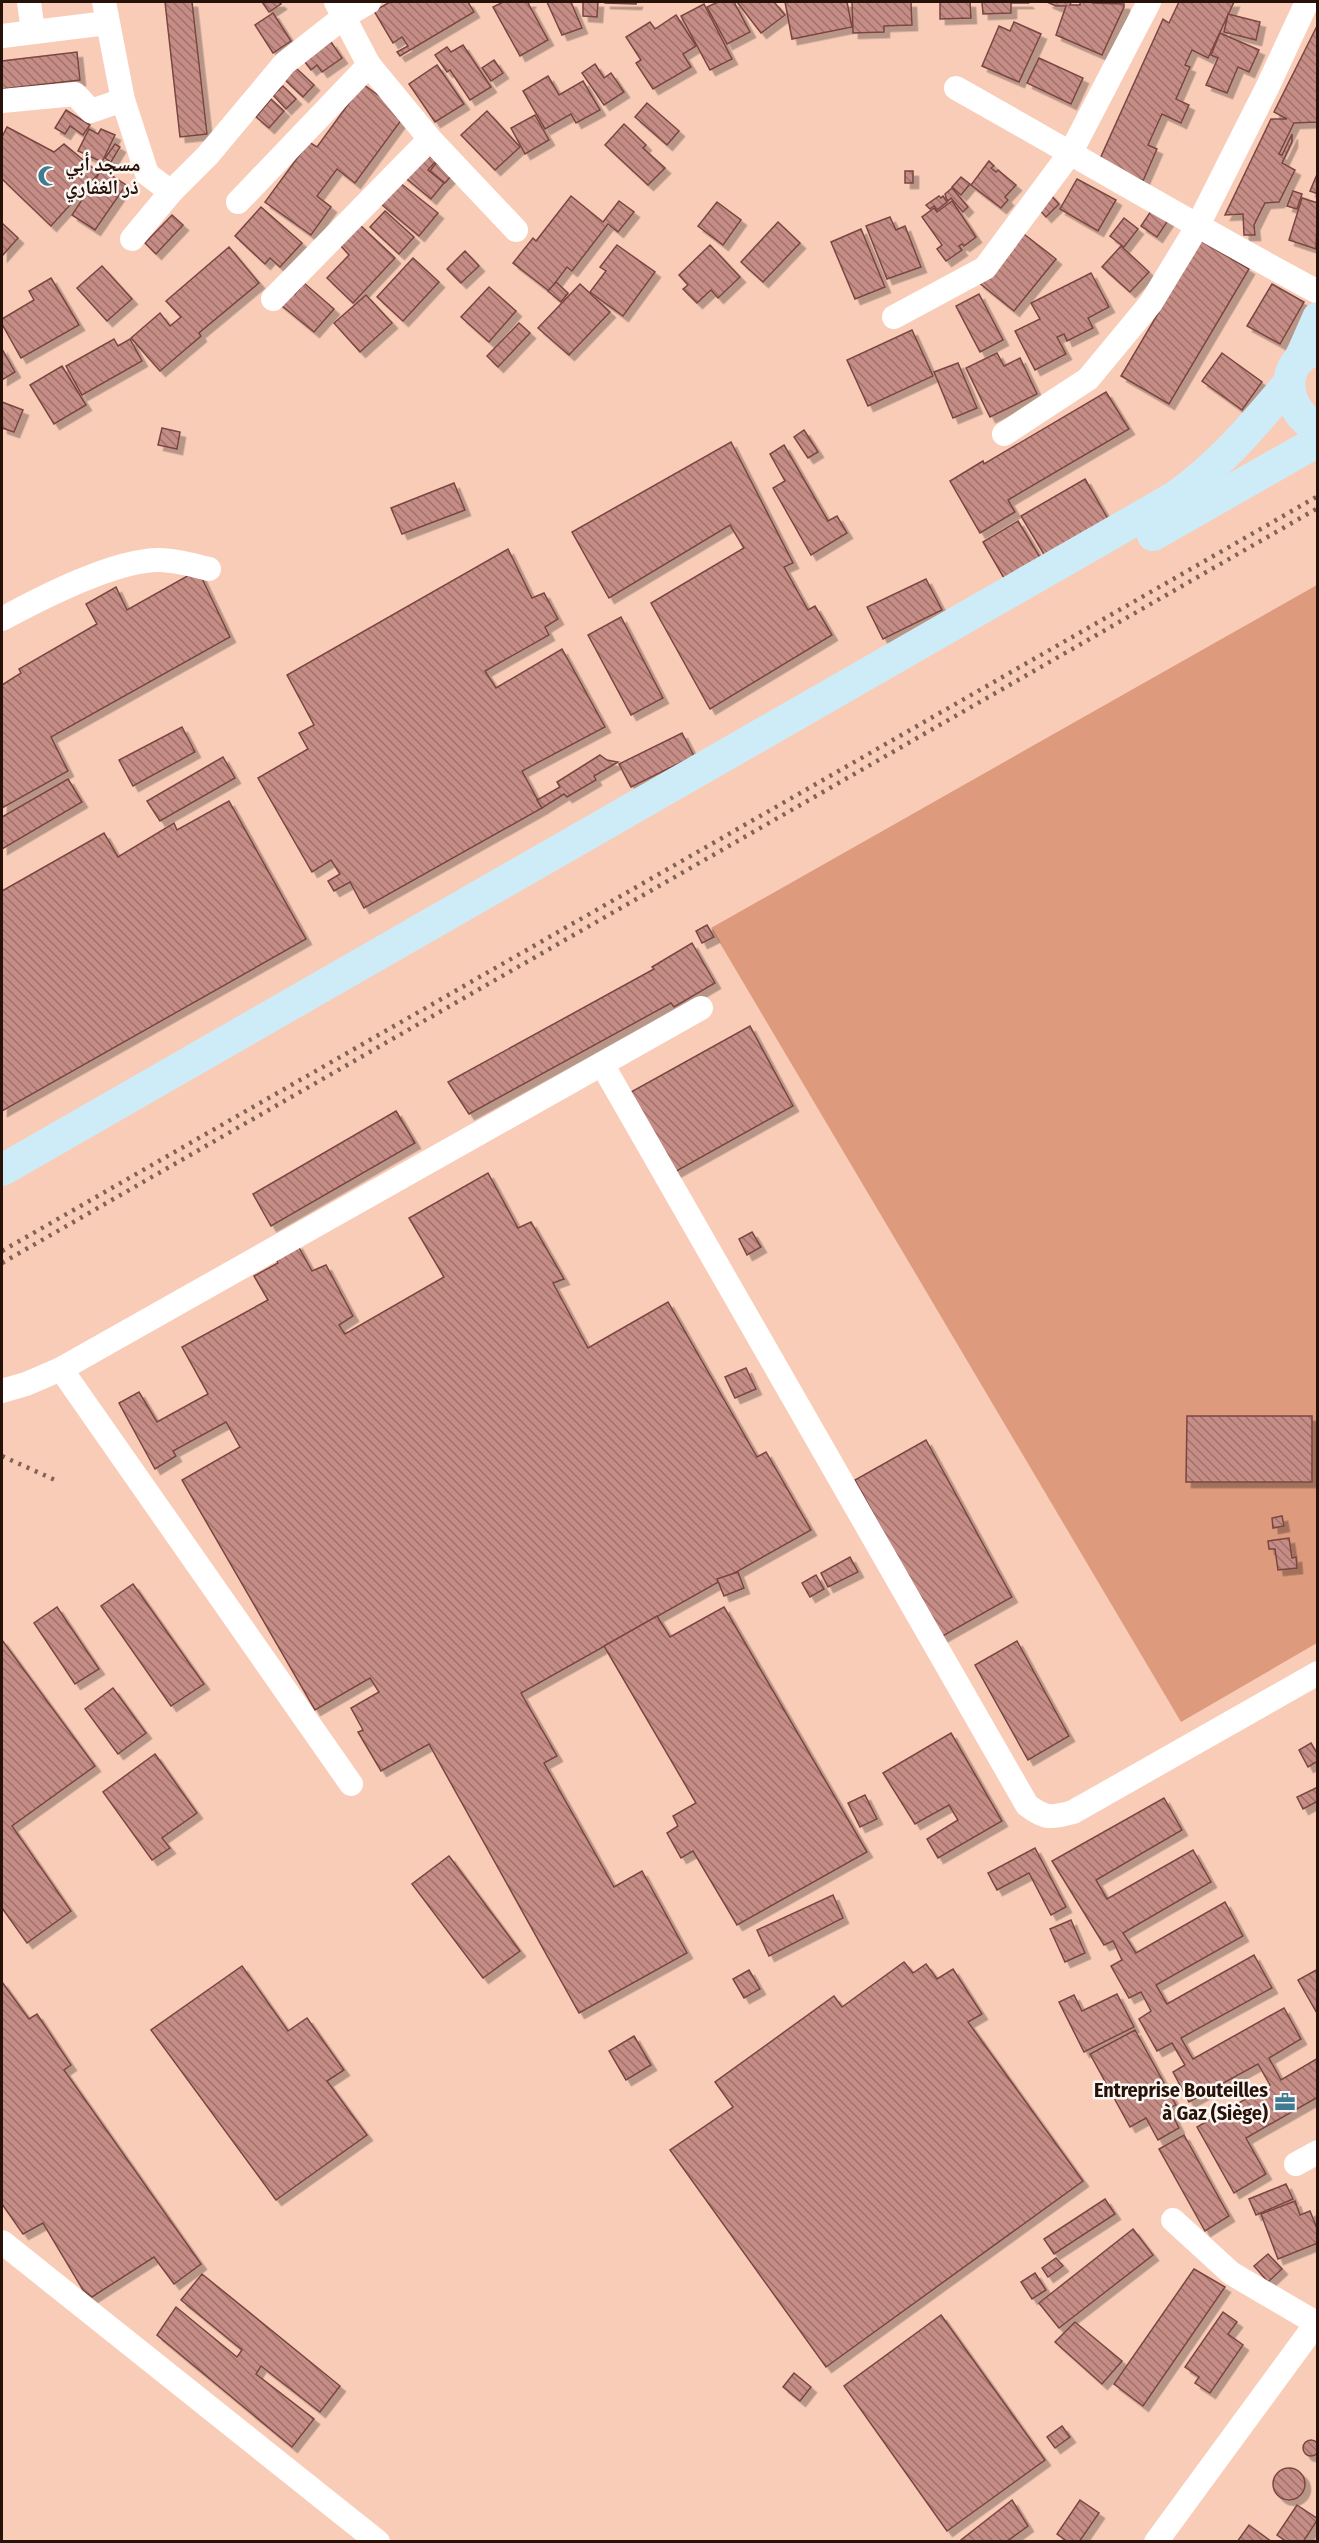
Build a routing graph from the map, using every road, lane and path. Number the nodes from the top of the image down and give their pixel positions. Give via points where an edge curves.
1 (29, 2) edge
2 (369, 2) edge
3 (1149, 2) edge
4 (1307, 2) edge
5 (341, 9) edge
6 (105, 12) edge
7 (33, 32) junction
8 (2, 36) edge
9 (369, 65) junction
10 (956, 88) dead end
11 (123, 100) junction
12 (2, 101) edge
13 (430, 139) junction
14 (1071, 152) junction
15 (171, 192) junction
16 (238, 202) dead end
17 (1197, 227) junction
18 (516, 230) dead end
19 (132, 239) dead end
20 (1317, 292) edge
21 (273, 299) dead end
22 (894, 317) dead end
23 (1317, 318) edge
24 (1302, 364) edge
25 (1317, 428) edge
26 (1004, 434) dead end
27 (1317, 441) edge
28 (209, 569) dead end
29 (2, 619) edge
30 (877, 681) junction
31 (701, 1008) dead end
32 (603, 1064) junction
33 (2, 1170) edge
34 (2, 1188) edge
35 (61, 1370) junction
36 (2, 1391) edge
37 (1317, 1673) edge
38 (351, 1784) dead end
39 (1317, 2152) edge
40 (1296, 2164) dead end
41 (1173, 2220) dead end
42 (2, 2242) edge
43 (1317, 2322) edge
44 (378, 2541) edge
45 (1156, 2541) edge

1 - 7 street
2 - 5 street
3 - 14 street
4 - 17 street
5 - 9 street
5 - 15 street via 285,63 208,155
6 - 7 street
6 - 11 street
7 - 8 street
9 - 13 street
9 - 16 street
10 - 14 street
11 - 12 street via 91,111 75,94
11 - 15 street via 147,174
13 - 18 street
13 - 21 street
14 - 17 street
14 - 22 street via 985,268
15 - 19 street
17 - 20 street
17 - 26 street via 1151,303 1088,379
23 - 24 main road
24 - 25 main road via 1290,398 1296,412
24 - 30 main road via 1236,445 1206,474
27 - 30 main road
28 - 29 street via 157,560 125,566 51,593
30 - 33 main road
30 - 34 main road
31 - 32 street
32 - 35 street
32 - 37 street via 1027,1805 1040,1815 1054,1817 1073,1812
35 - 36 street
35 - 38 street
39 - 40 street
41 - 43 street via 1231,2273
42 - 44 street
43 - 45 street

